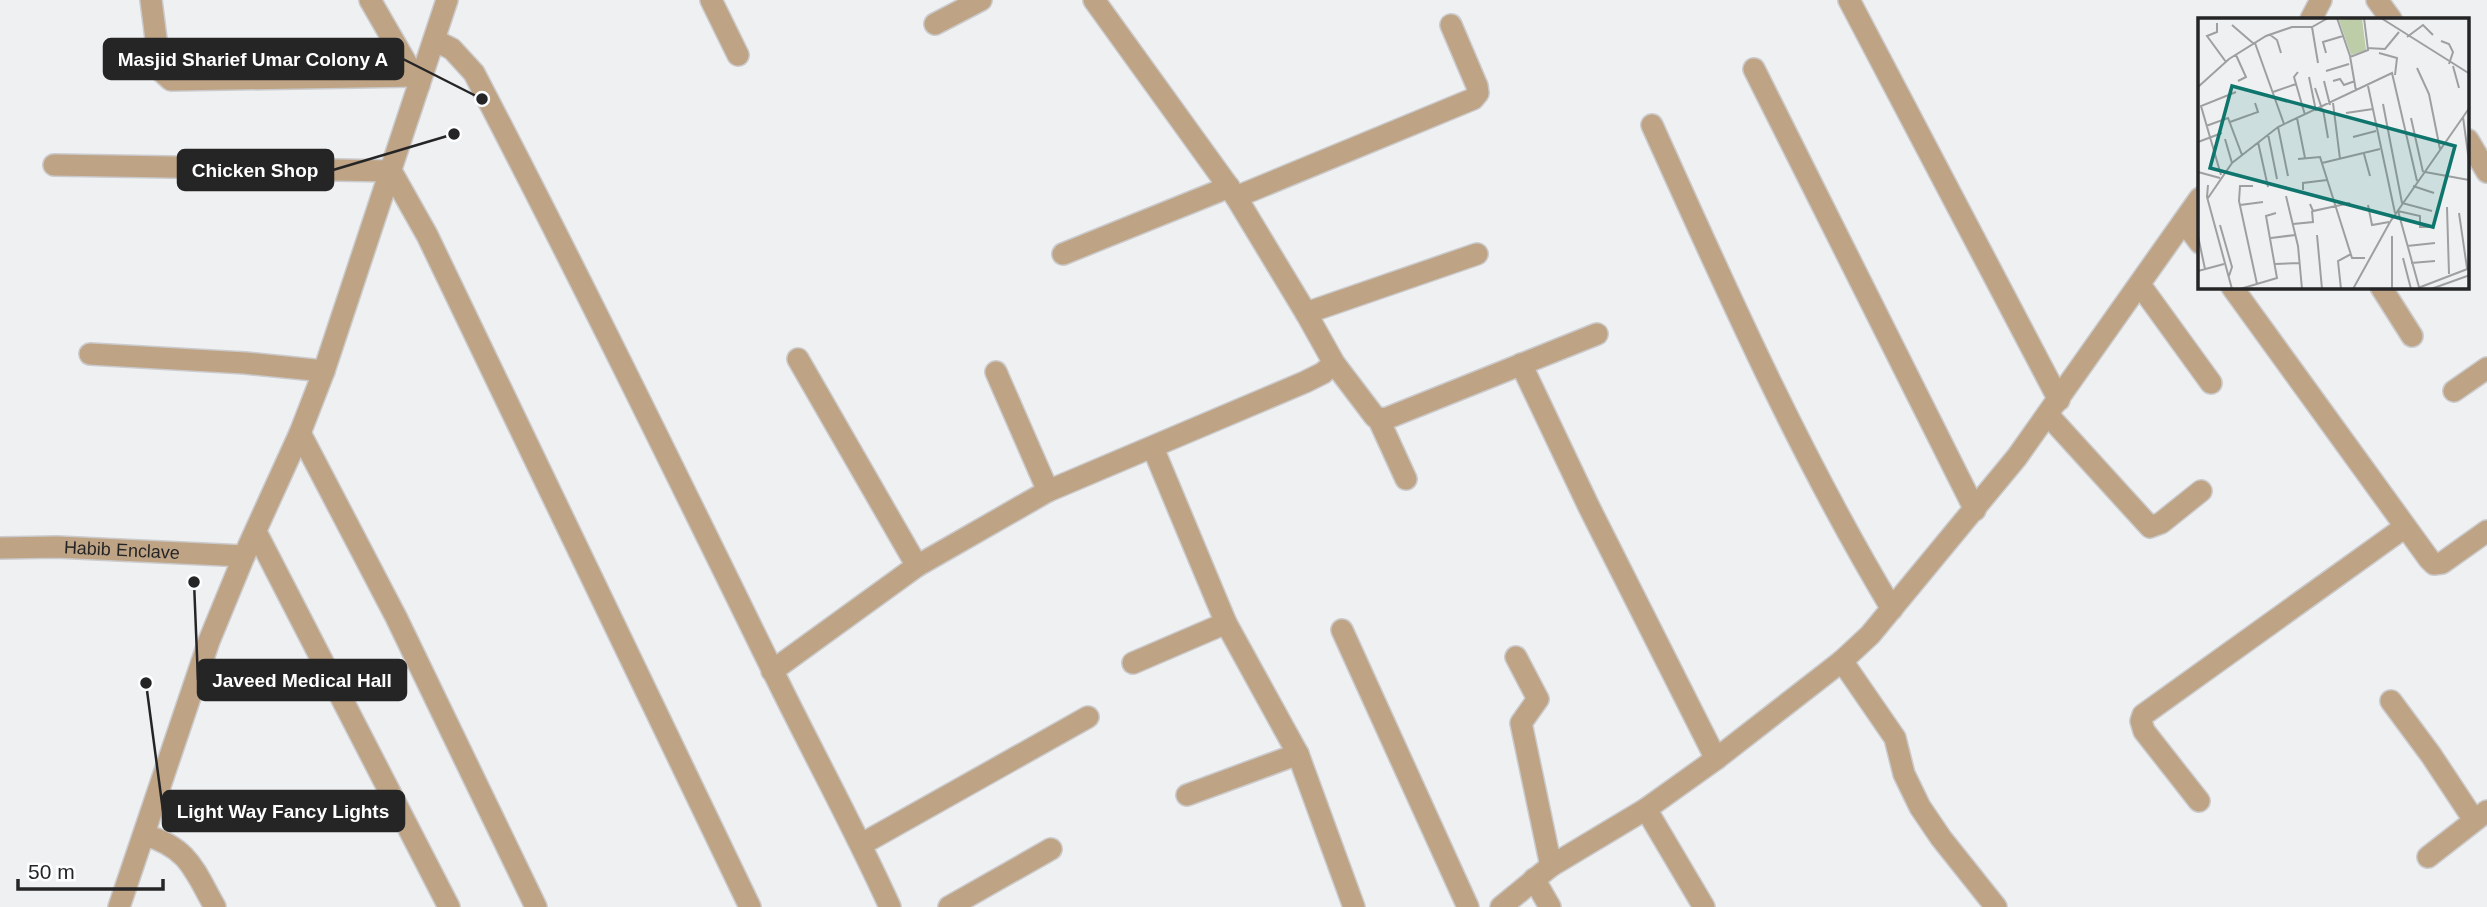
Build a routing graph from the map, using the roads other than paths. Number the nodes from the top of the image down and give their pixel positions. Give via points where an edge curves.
1 (151, 0) edge
2 (370, 0) edge
3 (447, 0) edge
4 (711, 0) edge
5 (981, 0) edge
6 (1094, 0) edge
7 (1849, 0) edge
8 (2321, 0) edge
9 (2377, 0) edge
10 (2312, 18) edge
11 (2390, 18) edge
12 (935, 24) dead end
13 (1451, 25) dead end
14 (434, 40) junction
15 (738, 55) dead end
16 (1754, 69) dead end
17 (416, 80) junction
18 (1652, 125) dead end
19 (2470, 143) edge
20 (54, 165) dead end
21 (391, 171) junction
22 (2487, 172) edge
23 (1232, 192) junction
24 (2198, 201) edge
25 (2184, 222) junction
26 (2198, 240) edge
27 (1063, 254) dead end
28 (1477, 254) dead end
29 (2140, 285) junction
30 (2233, 289) edge
31 (2382, 289) edge
32 (1306, 313) junction
33 (1597, 334) dead end
34 (2412, 336) dead end
35 (90, 354) dead end
36 (799, 359) dead end
37 (1334, 363) junction
38 (1521, 364) junction
39 (2487, 368) edge
40 (324, 371) junction
41 (996, 372) dead end
42 (2211, 383) dead end
43 (2454, 391) dead end
44 (2054, 408) junction
45 (1379, 420) junction
46 (300, 433) junction
47 (1153, 447) junction
48 (1406, 479) dead end
49 (1048, 491) junction
50 (2201, 491) dead end
51 (1975, 510) junction
52 (2405, 527) junction
53 (2487, 531) edge
54 (256, 532) junction
55 (0, 548) edge
56 (244, 556) junction
57 (917, 566) junction
58 (1892, 609) junction
59 (1226, 623) junction
60 (1342, 630) dead end
61 (1516, 657) dead end
62 (1842, 661) junction
63 (1133, 663) dead end
64 (772, 670) junction
65 (2391, 701) dead end
66 (1088, 717) dead end
67 (1298, 754) junction
68 (1716, 759) junction
69 (1187, 795) dead end
70 (2199, 800) dead end
71 (1646, 809) junction
72 (2481, 815) edge
73 (145, 835) junction
74 (862, 844) junction
75 (1051, 849) dead end
76 (2428, 857) dead end
77 (1543, 873) junction
78 (119, 907) edge
79 (215, 907) edge
80 (449, 907) edge
81 (536, 907) edge
82 (750, 907) edge
83 (890, 907) edge
84 (949, 907) edge
85 (1354, 907) edge
86 (1468, 907) edge
87 (1501, 907) edge
88 (1550, 907) edge
89 (1704, 907) edge
90 (1996, 907) edge

1 - 17 street via 160,70 171,80
2 - 17 street
3 - 14 street
4 - 15 street
5 - 12 street
6 - 23 street
7 - 44 street
8 - 10 street
9 - 11 street
13 - 23 street via 1477,86 1473,99
14 - 17 street
14 - 64 street via 452,49 474,73 575,267
16 - 51 street
17 - 21 street
18 - 58 street via 1772,387
19 - 22 street
20 - 21 street
21 - 40 street
21 - 82 street via 427,235
23 - 27 street
23 - 32 street
24 - 25 street
25 - 26 street
25 - 29 street
28 - 32 street
29 - 42 street
29 - 44 street
30 - 52 street
31 - 34 street
32 - 37 street
33 - 38 street
35 - 40 street
36 - 57 street
37 - 45 street
37 - 47 street via 1305,382
38 - 45 street
38 - 68 street
39 - 43 street
40 - 46 street
41 - 49 street
44 - 50 street via 2150,527
44 - 51 street
45 - 48 street
46 - 54 street
46 - 81 street via 396,617
47 - 49 street
47 - 59 street
49 - 57 street
51 - 58 street
52 - 53 street via 2434,564
52 - 70 street via 2143,715 2144,731
54 - 56 street
54 - 80 street
55 - 56 street, Habib Enclave
56 - 73 street via 209,641
57 - 64 street
58 - 62 street
59 - 63 street
59 - 67 street
60 - 86 street
61 - 77 street via 1538,699 1521,723
62 - 68 street
62 - 90 street via 1895,738 1904,774 1920,807
64 - 74 street
65 - 72 street
66 - 74 street
67 - 69 street
67 - 85 street
68 - 71 street
71 - 77 street
71 - 89 street
72 - 76 street
73 - 78 street
73 - 79 street via 166,841 182,854
74 - 83 street
75 - 84 street
77 - 87 street
77 - 88 street

